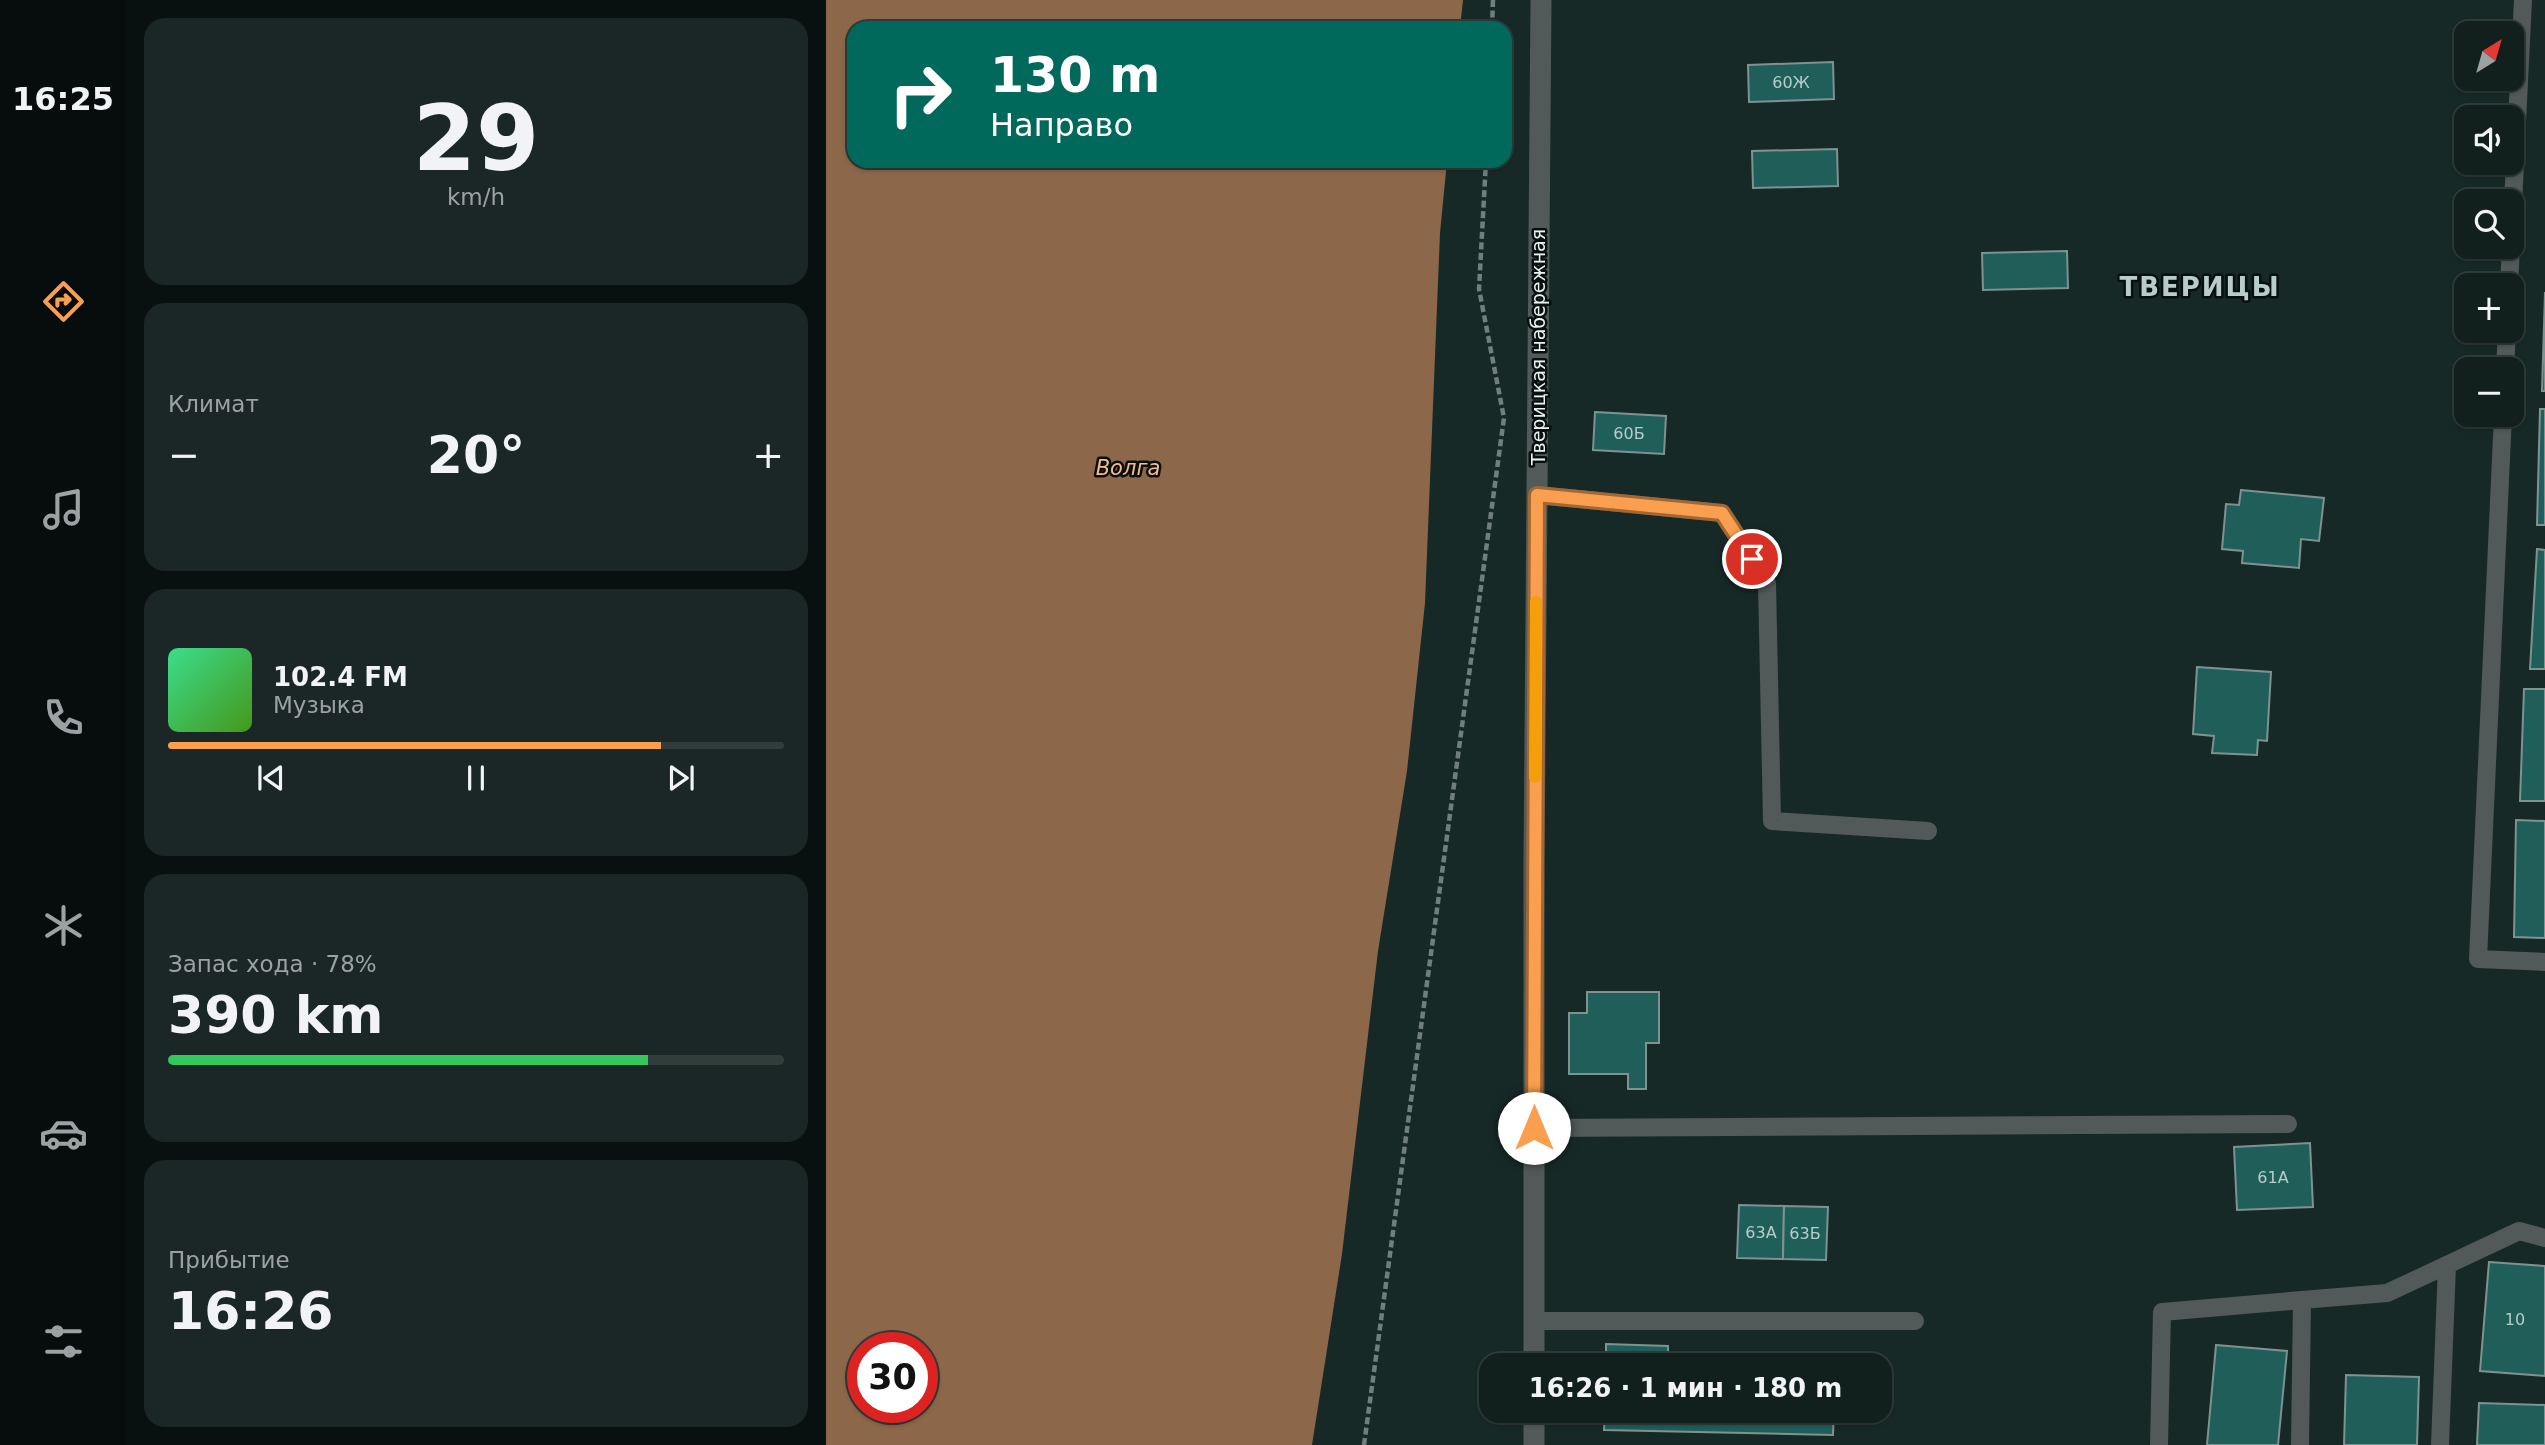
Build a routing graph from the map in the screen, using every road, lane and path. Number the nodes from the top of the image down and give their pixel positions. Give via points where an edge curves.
1 (1493, 0) edge
2 (1541, 0) edge
3 (2523, 0) edge
4 (1492, 21) edge
5 (1486, 168) edge
6 (2514, 189) edge
7 (2502, 427) edge
8 (1537, 495) junction
9 (1928, 831) dead end
10 (2545, 962) edge
11 (2288, 1124) dead end
12 (1534, 1128) junction
13 (2545, 1238) edge
14 (2447, 1265) junction
15 (2302, 1300) junction
16 (1534, 1321) junction
17 (1915, 1321) dead end
18 (1534, 1353) edge
19 (1534, 1423) edge
20 (1364, 1445) edge
21 (1534, 1445) edge
22 (2159, 1445) edge
23 (2300, 1445) edge
24 (2440, 1445) edge

1 - 4 path
2 - 8 street, Тверицкая набережная
3 - 6 lane
5 - 20 path via 1479,289 1504,418
7 - 10 lane via 2478,959
8 - 9 lane via 1722,513 1767,583 1772,821
8 - 12 street, Тверицкая набережная
11 - 12 lane
12 - 16 street, Тверицкая набережная
13 - 14 lane via 2519,1231
14 - 15 lane via 2387,1293
14 - 24 lane
15 - 22 lane via 2162,1312
15 - 23 lane
16 - 17 lane
16 - 18 street, Тверицкая набережная
19 - 21 street

